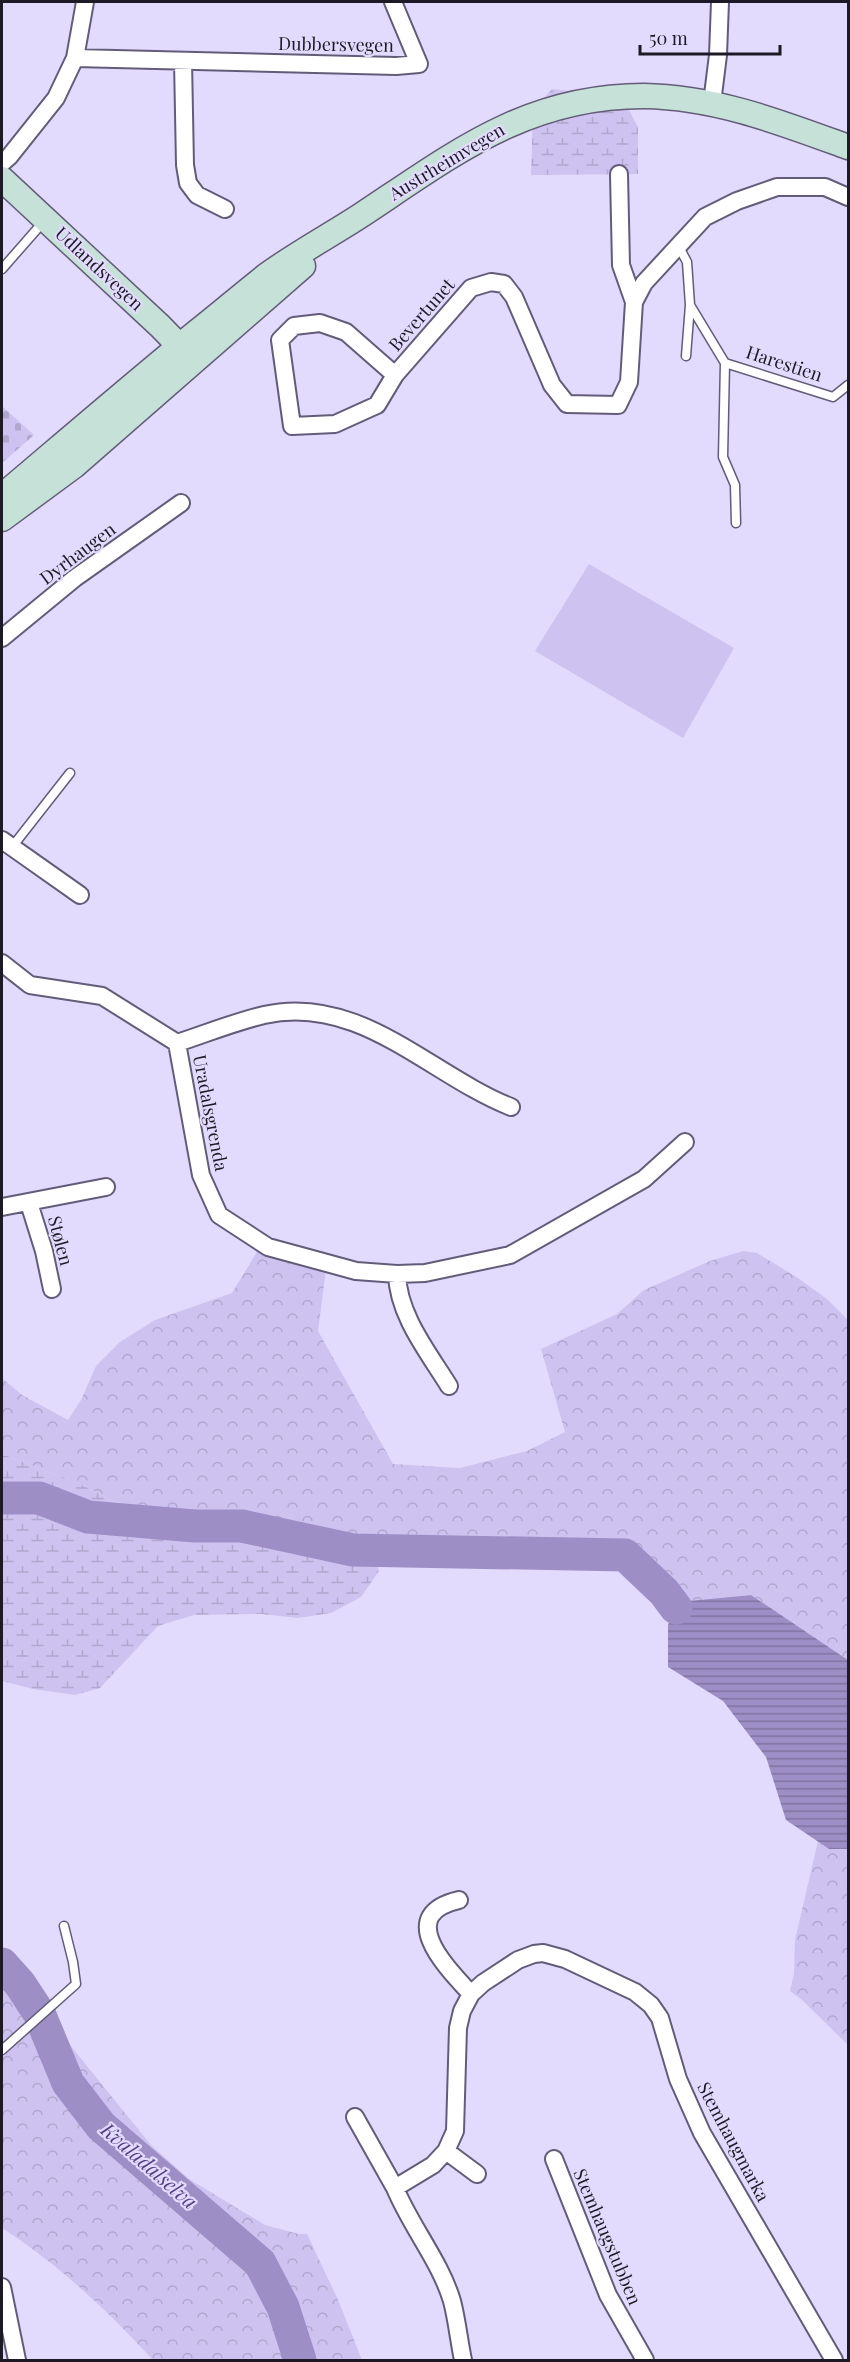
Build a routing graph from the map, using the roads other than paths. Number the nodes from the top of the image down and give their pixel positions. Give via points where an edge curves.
1 (85, 2) edge
2 (393, 2) edge
3 (720, 2) edge
4 (75, 58) junction
5 (183, 61) junction
6 (712, 103) junction
7 (849, 147) edge
8 (2, 163) edge
9 (619, 174) dead end
10 (2, 179) edge
11 (849, 197) edge
12 (225, 209) dead end
13 (46, 220) junction
14 (680, 247) junction
15 (2, 269) edge
16 (634, 302) junction
17 (690, 305) junction
18 (187, 354) junction
19 (686, 356) dead end
20 (724, 363) junction
21 (395, 375) junction
22 (849, 385) edge
23 (2, 496) edge
24 (181, 503) dead end
25 (2, 519) edge
26 (736, 523) dead end
27 (2, 638) edge
28 (70, 772) dead end
29 (7, 843) edge
30 (80, 895) dead end
31 (2, 963) edge
32 (177, 1043) junction
33 (511, 1107) dead end
34 (685, 1142) dead end
35 (106, 1187) dead end
36 (29, 1203) junction
37 (2, 1207) edge
38 (397, 1274) junction
39 (52, 1289) dead end
40 (449, 1386) dead end
41 (459, 1900) dead end
42 (64, 1926) dead end
43 (471, 1994) junction
44 (2, 2050) edge
45 (355, 2117) dead end
46 (446, 2151) junction
47 (554, 2159) dead end
48 (477, 2174) dead end
49 (395, 2188) junction
50 (2, 2287) edge
51 (17, 2361) edge
52 (463, 2361) edge
53 (645, 2361) edge
54 (834, 2361) edge

1 - 4 street
2 - 5 street, Dubbersvegen via 419,64
3 - 6 street
4 - 5 street, Dubbersvegen
4 - 8 street via 56,98
5 - 12 street via 184,165 188,183 197,195
6 - 7 main road, Austrheimvegen via 760,115
6 - 18 main road, Austrheimvegen via 643,96 571,104 535,113 465,147 362,214
9 - 16 street via 621,265
10 - 13 main road, Udlandsvegen
11 - 14 street via 825,187 777,187 705,217
13 - 15 lane
13 - 18 main road, Udlandsvegen
14 - 16 street via 644,283
14 - 17 lane, Harestien via 687,262
16 - 21 street, Bevertunet via 629,382 618,405 567,404 552,385 514,297 504,284 491,282 471,288
17 - 19 lane
17 - 20 lane, Harestien
18 - 23 main road, Austrheimvegen
18 - 25 main road, Austrheimvegen via 74,466
20 - 22 lane, Harestien via 833,397
20 - 26 lane via 723,457 735,485
21 - 21 street, Bevertunet via 377,405 335,424 292,426 280,340 294,326 320,323 346,332
24 - 27 street, Dyrhaugen via 75,578
28 - 29 lane
29 - 30 street
31 - 32 street via 30,985 102,996
32 - 33 street, Uradalsgrenda via 265,1015 331,1015 377,1031 484,1096
32 - 38 street, Uradalsgrenda via 201,1175 219,1215 268,1247 356,1271
34 - 38 street, Uradalsgrenda via 644,1179 510,1255 425,1273
35 - 36 street, Stølen
36 - 37 street, Stølen
36 - 39 street, Stølen
38 - 40 street via 406,1312
41 - 43 street via 435,1910 427,1931 430,1944
42 - 44 lane via 76,1984
43 - 46 street, Stemhaugmarka via 458,2028 455,2131
43 - 54 street, Stemhaugmarka via 518,1960 543,1953 606,1977 651,2005 660,2018 678,2079 702,2133
45 - 49 street
46 - 48 street
46 - 49 street via 433,2165
47 - 53 street, Stemhaugstubben via 608,2295
49 - 52 street via 452,2300
50 - 51 street

